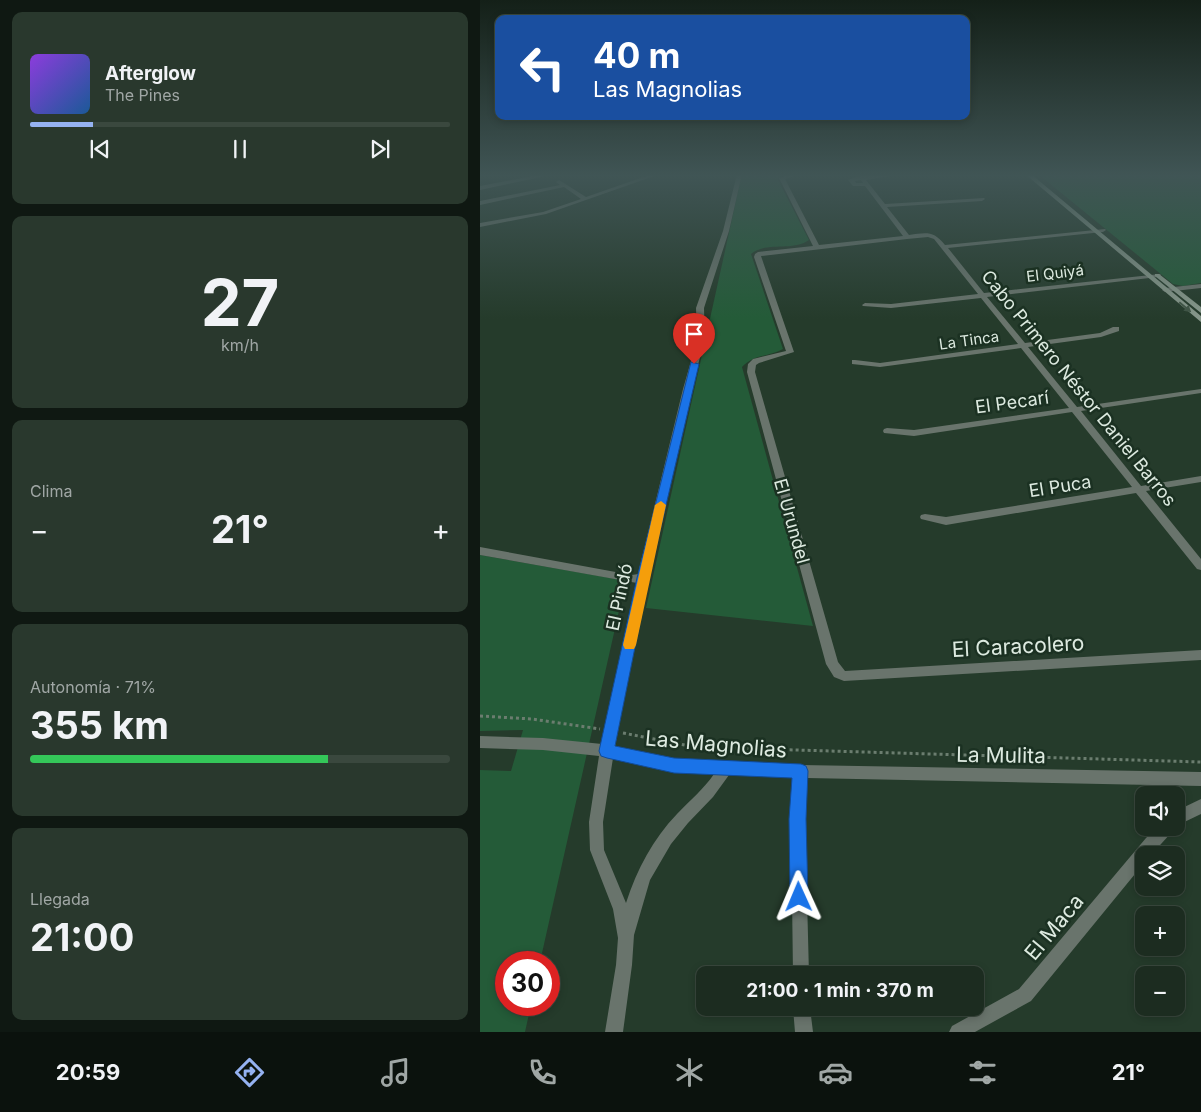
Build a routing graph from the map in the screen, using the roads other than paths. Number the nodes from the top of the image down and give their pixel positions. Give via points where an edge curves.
1 (496, 222) edge
2 (728, 222) edge
3 (804, 222) edge
4 (896, 222) edge
5 (1084, 222) edge
6 (1093, 222) edge
7 (480, 225) edge
8 (1103, 230) junction
9 (1094, 231) junction
10 (907, 237) junction
11 (816, 246) junction
12 (944, 247) junction
13 (1158, 275) junction
14 (1148, 276) junction
15 (1201, 286) edge
16 (1175, 289) junction
17 (1165, 290) junction
18 (982, 295) junction
19 (865, 305) dead end
20 (1201, 311) edge
21 (1201, 320) edge
22 (1116, 329) dead end
23 (1023, 346) junction
24 (854, 362) dead end
25 (1201, 391) edge
26 (1074, 410) junction
27 (887, 431) dead end
28 (1201, 479) edge
29 (1139, 489) junction
30 (924, 517) dead end
31 (480, 551) edge
32 (1201, 566) edge
33 (643, 578) junction
34 (1201, 655) edge
35 (838, 672) joint
36 (480, 742) edge
37 (607, 751) junction
38 (725, 768) junction
39 (801, 771) junction
40 (1201, 779) edge
41 (1201, 806) edge
42 (1185, 814) edge
43 (1157, 836) edge
44 (626, 938) junction
45 (801, 966) edge
46 (803, 1016) edge
47 (614, 1032) edge
48 (804, 1032) edge
49 (958, 1032) edge

1 - 7 street
2 - 33 street, El Pindó via 700,308 701,340
3 - 11 street
4 - 10 street
5 - 9 main road
6 - 8 main road
8 - 9 street
8 - 13 main road
9 - 12 street
9 - 14 main road
10 - 11 street
10 - 12 street, Cabo Primero Néstor Daniel Barros via 928,235
11 - 35 street, El Urundel via 762,252 756,257 790,352 756,361 751,368 832,664
12 - 18 street, Cabo Primero Néstor Daniel Barros
13 - 14 street, El Quiyá
13 - 16 main road
14 - 17 main road
14 - 18 street, El Quiyá
15 - 16 street
16 - 17 street
16 - 20 main road
17 -> 21 main road
18 - 19 street, El Quiyá via 891,306
18 - 23 street, Cabo Primero Néstor Daniel Barros
22 - 23 street, La Tinca via 1101,335
23 - 24 street, La Tinca via 880,365
23 - 26 street, Cabo Primero Néstor Daniel Barros
25 - 26 street, El Pecarí
26 - 27 street, El Pecarí via 914,433
26 - 29 street, Cabo Primero Néstor Daniel Barros
28 - 29 street, El Puca
29 - 30 street, El Puca via 946,521
29 - 32 street, Cabo Primero Néstor Daniel Barros
31 - 33 street via 632,579
33 - 37 street, El Pindó
34 - 35 street, El Caracolero via 844,676
36 - 37 street, Las Magnolias
37 - 38 street, Las Magnolias via 655,763
37 - 44 street, El Pindó via 595,837 597,850 621,909
38 - 39 street, Las Magnolias
38 - 44 street via 711,792 677,825 655,853 635,894
39 - 40 street, La Mulita
39 - 45 street via 798,819
41 - 42 street
43 - 49 street, El Maca via 1025,995
44 - 47 street, El Pindó
46 - 48 street

